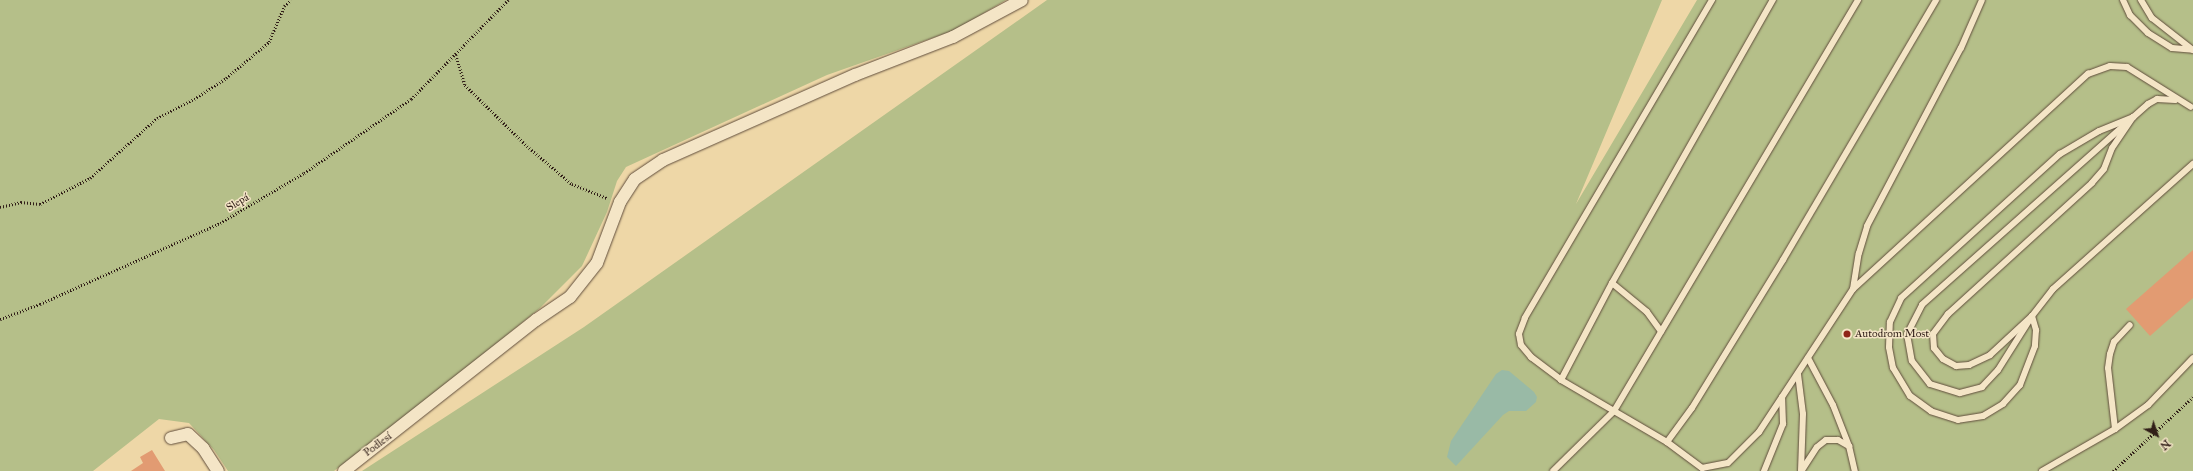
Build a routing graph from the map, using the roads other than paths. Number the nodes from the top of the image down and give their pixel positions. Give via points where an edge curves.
1 (1022, 0) edge
2 (1712, 0) edge
3 (1773, 0) edge
4 (1858, 0) edge
5 (1936, 0) edge
6 (1982, 0) edge
7 (2123, 0) edge
8 (2141, 0) edge
9 (2193, 50) edge
10 (2192, 108) edge
11 (2133, 117) junction
12 (2193, 164) edge
13 (1612, 283) junction
14 (1853, 289) junction
15 (2032, 316) junction
16 (2130, 325) dead end
17 (1661, 331) junction
18 (1808, 358) junction
19 (2193, 358) edge
20 (1798, 374) junction
21 (1561, 380) junction
22 (1782, 397) junction
23 (1614, 411) junction
24 (2115, 428) junction
25 (171, 438) dead end
26 (1667, 442) junction
27 (1849, 446) junction
28 (1703, 470) edge
29 (218, 471) edge
30 (344, 471) edge
31 (1553, 471) edge
32 (1764, 471) edge
33 (1801, 471) edge
34 (1855, 471) edge
35 (2042, 471) edge

1 - 30 street, Podlesí via 953,37 855,75 663,160 635,179 620,202 597,263 570,297 536,320
2 - 21 lane via 1525,318 1519,334 1521,345 1531,357
3 - 13 lane
4 - 17 lane
5 - 26 lane via 1779,267 1692,408
6 - 14 lane via 1961,48 1867,226
7 - 9 lane via 2130,15 2148,33 2172,48
8 - 9 lane via 2152,18
10 - 11 lane via 2172,98 2156,99
10 - 14 lane via 2127,67 2110,66 2088,74
11 - 15 lane via 2112,148 2104,169 2092,184 1948,314 1933,334 1934,348 1943,360 1956,366 1968,365 1990,355
11 - 15 lane via 1922,305 1907,334 1912,361 1930,384 1960,393 1982,387 1998,370
11 - 15 lane via 2099,131 2060,154 1901,298 1890,322 1889,347 1893,368 1910,396 1930,411 1958,420 1983,416 2003,404 2020,386 2035,346 2036,330
12 - 15 lane via 2054,289
13 - 17 lane via 1647,312
13 - 21 lane
14 - 18 lane
16 - 24 lane via 2114,342 2110,354 2108,368
17 - 23 lane
18 - 20 lane
18 - 27 lane via 1833,405
19 - 24 lane via 2148,405
20 - 22 lane
20 - 33 lane via 1803,414
21 - 23 lane
22 - 28 lane via 1759,432 1728,463
22 - 32 lane via 1783,424
23 - 26 lane
23 - 31 lane
24 - 35 lane
25 - 29 street via 188,434 203,448
26 - 28 lane
27 - 33 lane via 1838,440 1826,440 1808,459
27 - 34 lane

